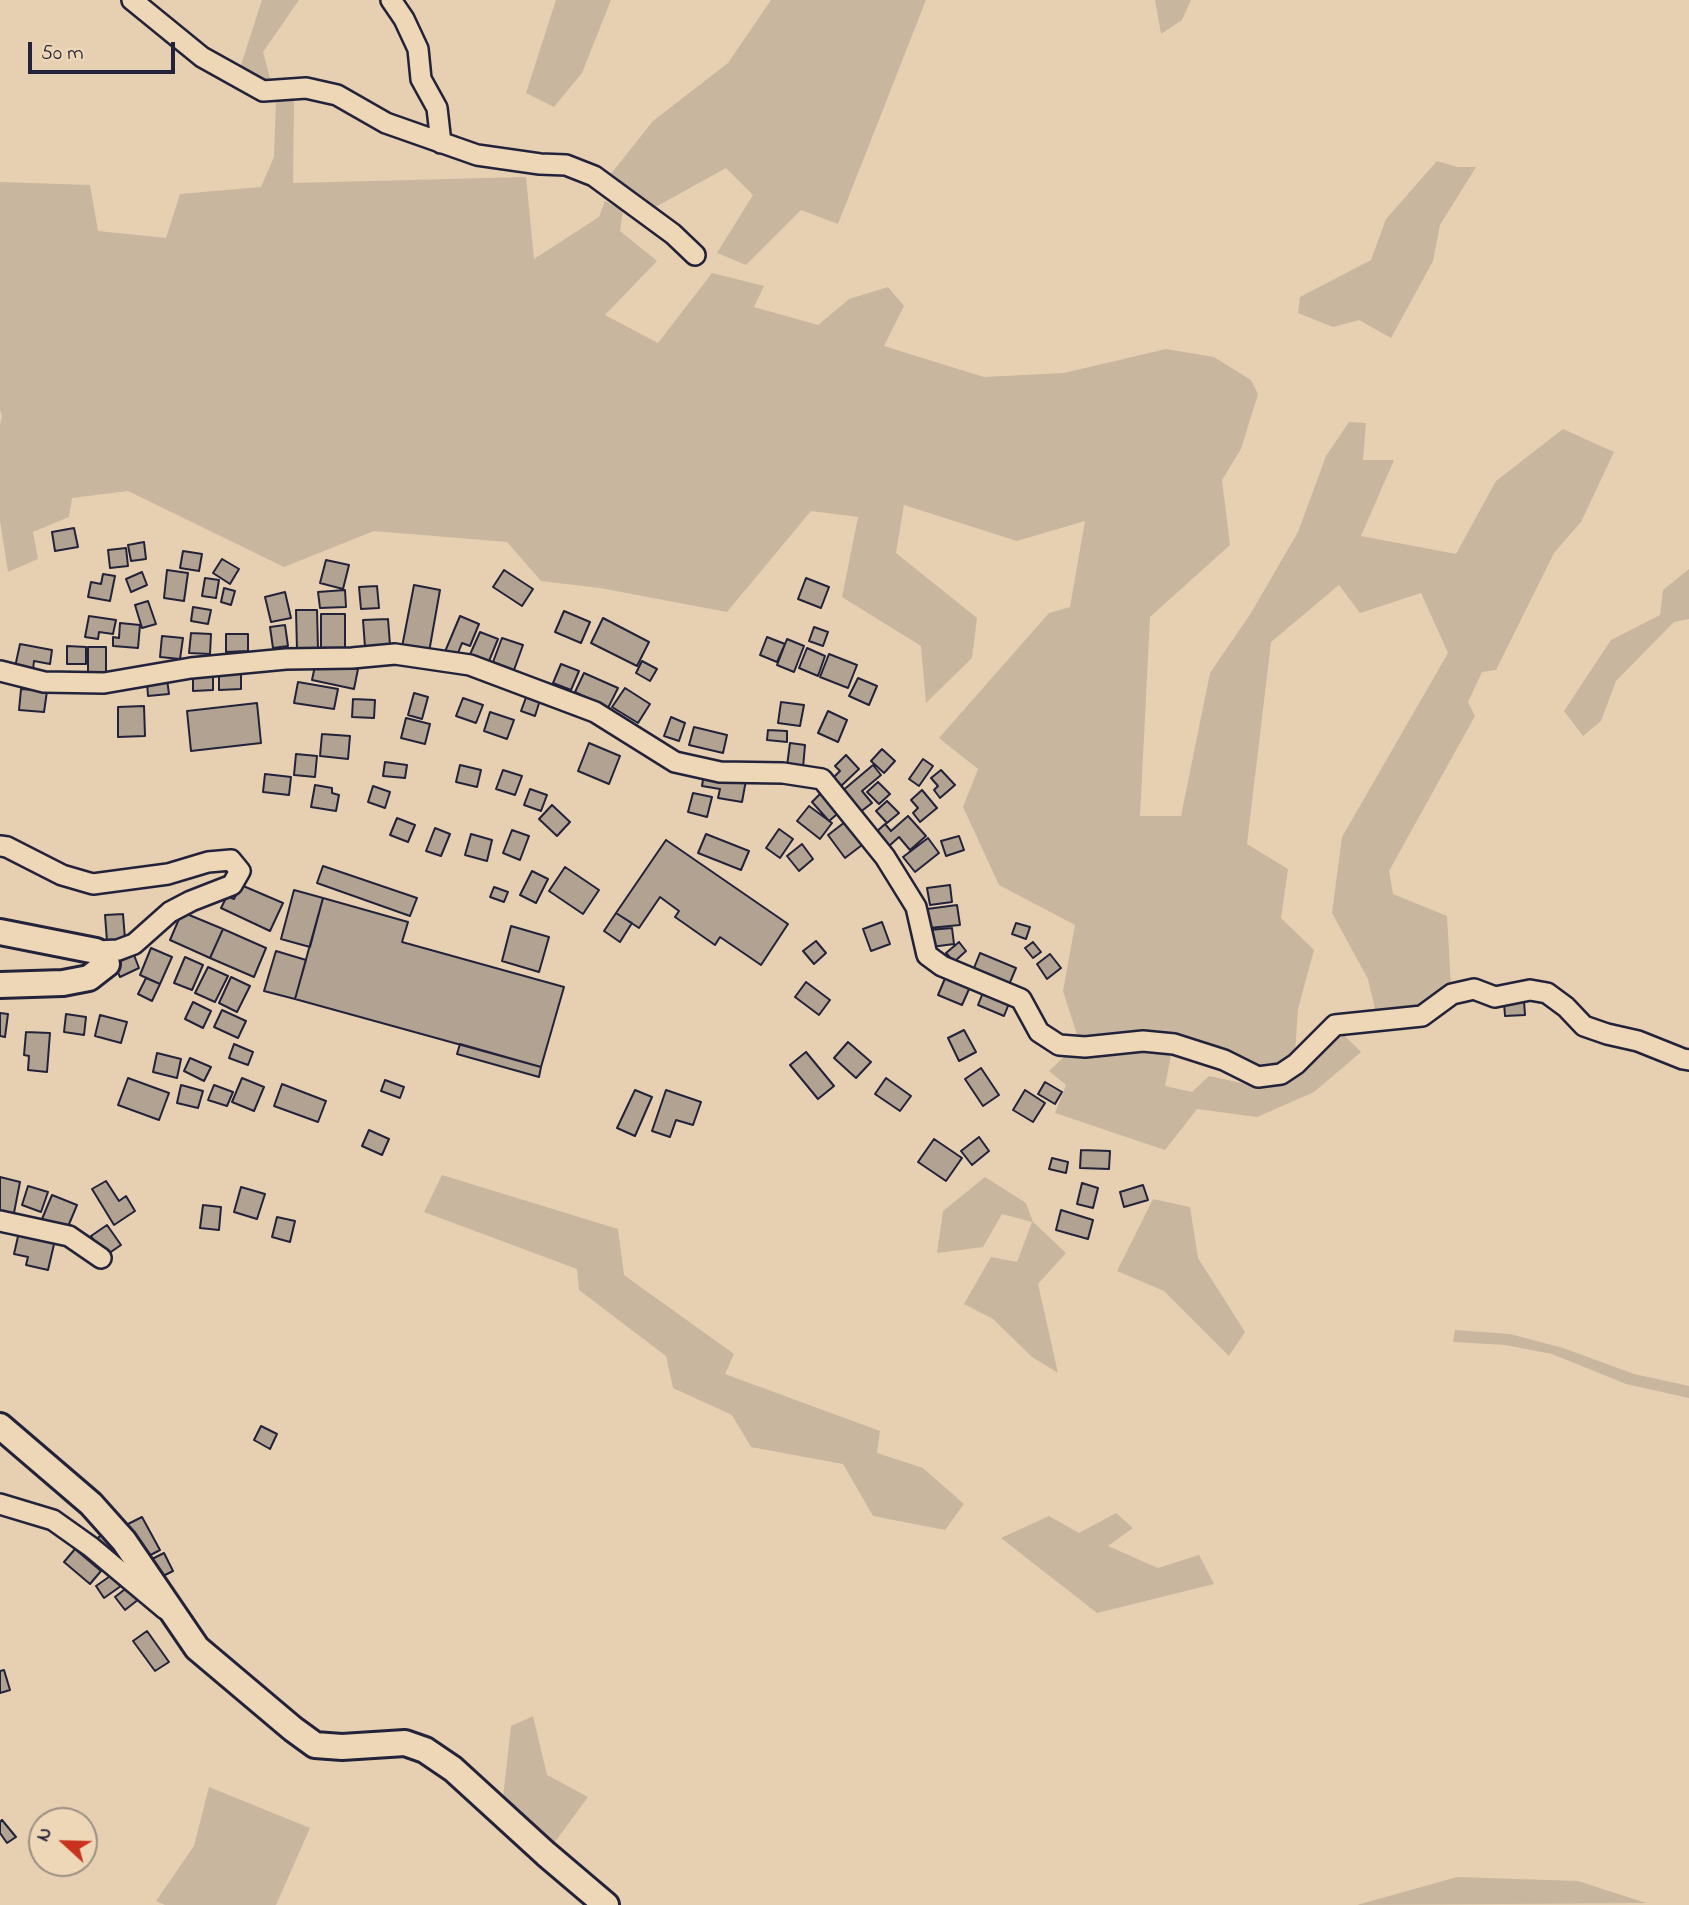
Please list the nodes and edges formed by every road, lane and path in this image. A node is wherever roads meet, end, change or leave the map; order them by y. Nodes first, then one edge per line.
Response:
1 (132, 0) edge
2 (391, 0) edge
3 (441, 143) junction
4 (695, 255) dead end
5 (0, 671) edge
6 (0, 846) edge
7 (0, 932) edge
8 (96, 951) junction
9 (0, 985) edge
10 (1689, 1060) edge
11 (0, 1221) edge
12 (101, 1258) dead end
13 (0, 1426) edge
14 (0, 1504) edge
15 (174, 1617) junction
16 (606, 1905) edge

1 - 3 street
2 - 3 street
3 - 4 street
5 - 10 street
6 - 8 street
7 - 8 main road
8 - 9 main road
11 - 12 street
13 - 15 main road
14 - 15 street
15 - 16 main road

